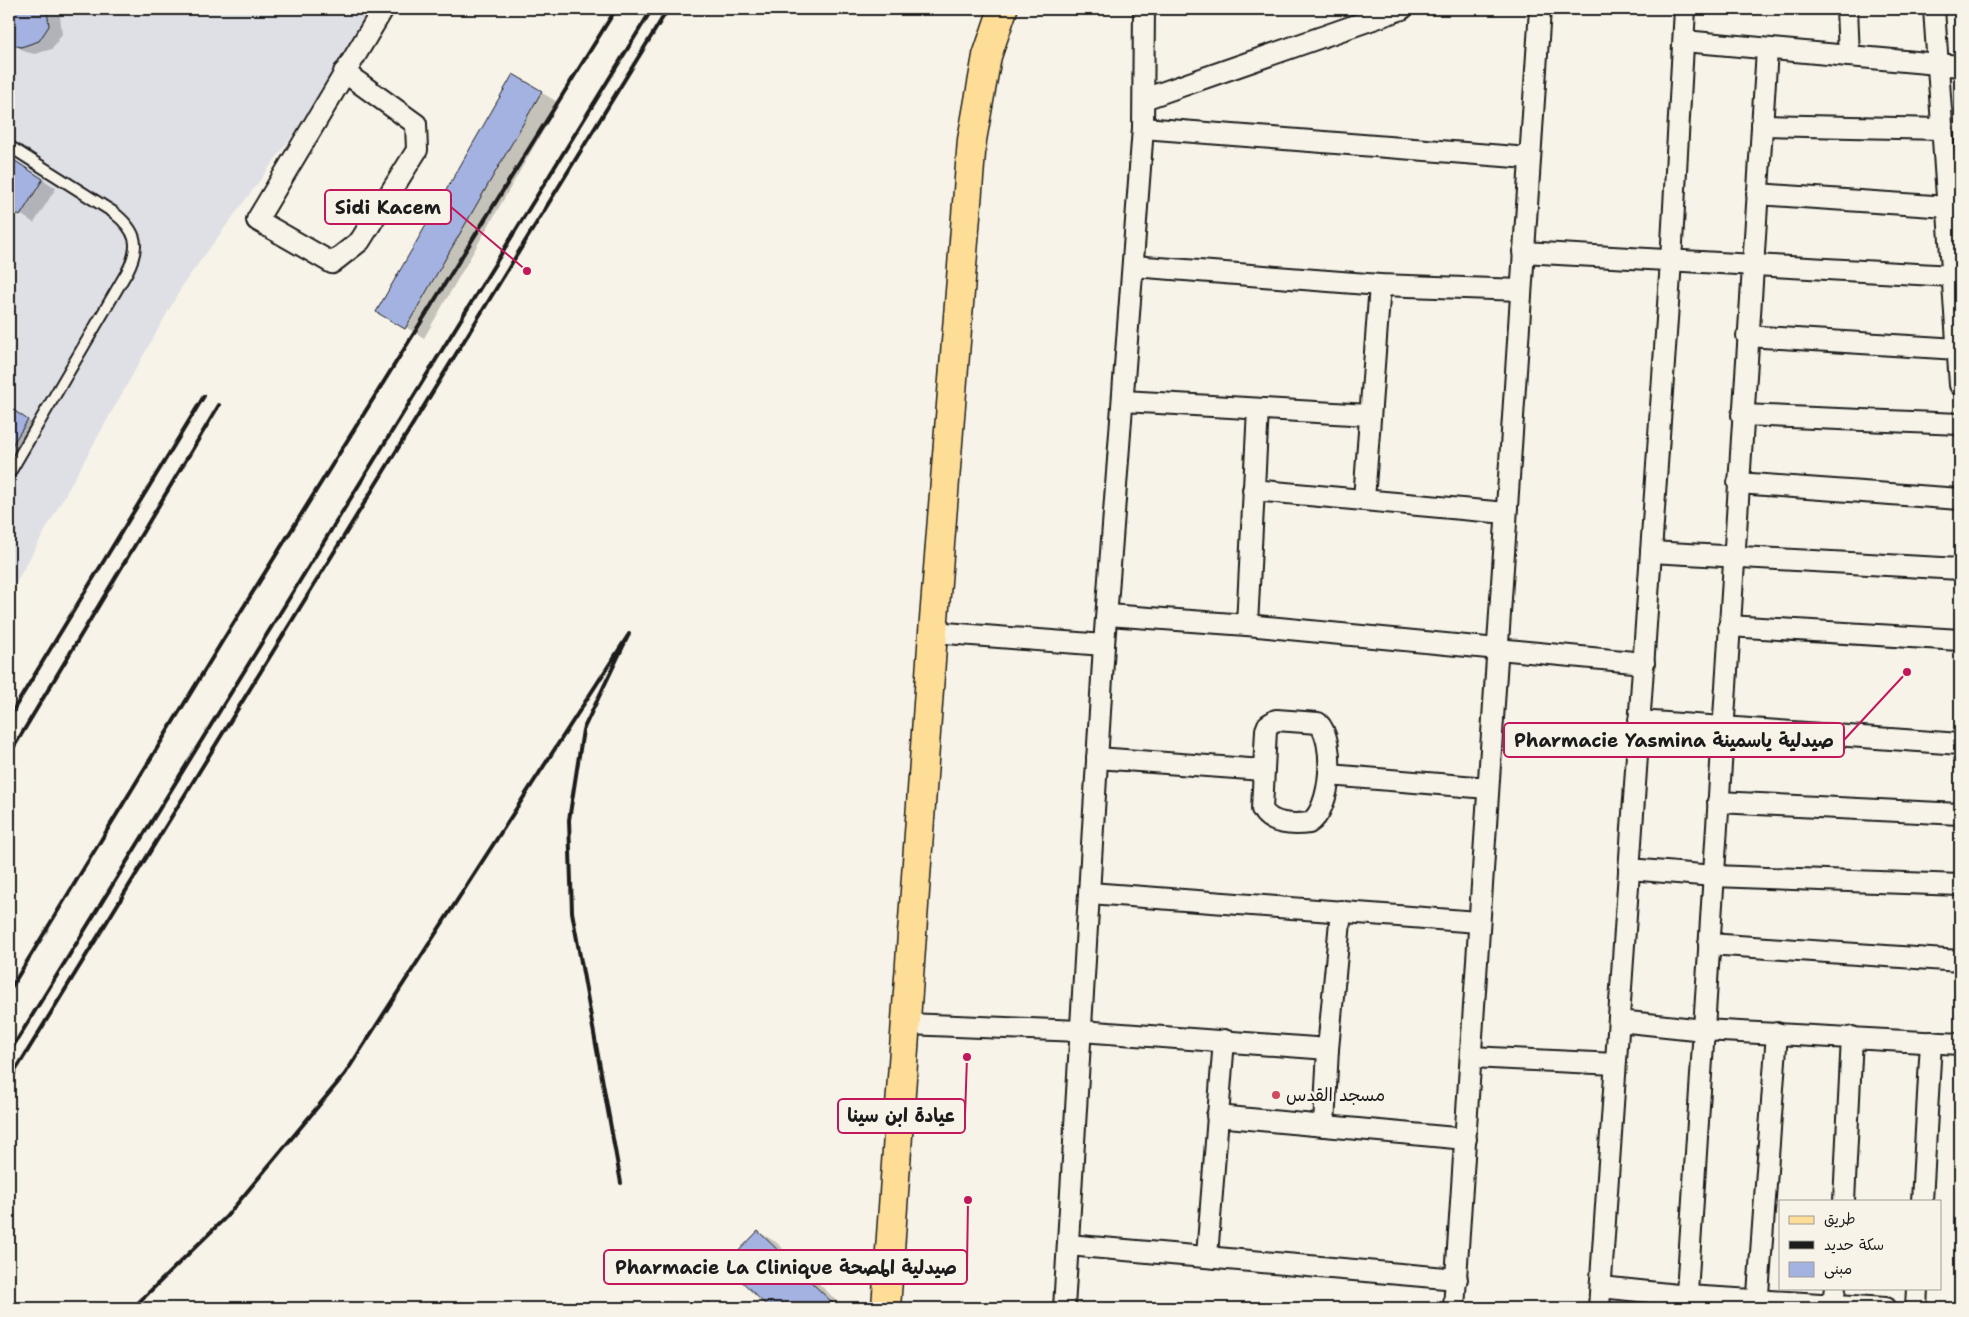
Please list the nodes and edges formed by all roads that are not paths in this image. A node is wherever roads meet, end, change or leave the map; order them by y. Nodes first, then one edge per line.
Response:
1 (383, 9) edge
2 (1003, 9) edge
3 (1144, 9) edge
4 (1402, 9) edge
5 (1540, 9) edge
6 (1685, 9) edge
7 (1847, 9) edge
8 (1934, 9) edge
9 (1684, 40) junction
10 (1767, 50) junction
11 (1849, 56) junction
12 (1938, 64) junction
13 (1960, 66) edge
14 (344, 72) junction
15 (1144, 99) junction
16 (1762, 125) junction
17 (1143, 128) junction
18 (1942, 128) junction
19 (9, 146) edge
20 (1529, 158) junction
21 (1757, 194) junction
22 (1948, 207) junction
23 (1523, 252) junction
24 (1672, 261) junction
25 (1752, 265) junction
26 (1133, 266) junction
27 (1952, 276) junction
28 (1380, 285) junction
29 (1521, 290) junction
30 (1747, 336) junction
31 (1958, 348) junction
32 (1960, 386) edge
33 (1123, 401) junction
34 (1258, 409) junction
35 (1369, 415) junction
36 (1742, 416) junction
37 (1960, 424) edge
38 (9, 474) edge
39 (1738, 483) junction
40 (1253, 490) junction
41 (1364, 499) junction
42 (1960, 499) edge
43 (1506, 513) junction
44 (1651, 552) junction
45 (1734, 556) junction
46 (1960, 569) edge
47 (1108, 615) junction
48 (1247, 625) junction
49 (1729, 626) junction
50 (933, 632) junction
51 (1960, 640) edge
52 (1104, 645) junction
53 (1497, 650) junction
54 (1644, 663) junction
55 (1639, 721) junction
56 (1723, 725) junction
57 (1960, 744) edge
58 (1097, 758) junction
59 (1264, 770) junction
60 (1329, 775) junction
61 (1488, 788) junction
62 (1718, 802) junction
63 (1960, 814) edge
64 (1629, 869) junction
65 (1714, 876) junction
66 (1960, 885) edge
67 (1090, 893) junction
68 (1341, 910) junction
69 (1478, 922) junction
70 (1710, 944) junction
71 (1960, 961) edge
72 (1619, 1021) junction
73 (907, 1024) junction
74 (1704, 1030) junction
75 (1081, 1031) junction
76 (1777, 1033) junction
77 (1852, 1037) junction
78 (1224, 1040) junction
79 (1931, 1042) junction
80 (1960, 1044) edge
81 (1328, 1049) junction
82 (1471, 1058) junction
83 (1616, 1064) junction
84 (1217, 1116) junction
85 (1324, 1126) junction
86 (1466, 1139) junction
87 (1844, 1200) edge
88 (1922, 1200) edge
89 (1068, 1245) junction
90 (1208, 1256) junction
91 (1456, 1279) junction
92 (1601, 1287) junction
93 (1917, 1290) edge
94 (1833, 1300) edge
95 (1687, 1302) edge
96 (1757, 1304) edge
97 (886, 1308) edge
98 (1064, 1308) edge
99 (1454, 1308) edge
100 (1599, 1308) edge
101 (1878, 1308) edge
102 (1916, 1308) edge

1 - 14 street
2 - 50 main road
3 - 15 street
4 - 15 street
5 - 20 street
6 - 9 street
7 - 11 street
8 - 12 street
9 - 10 street
9 - 24 street
10 - 11 street
10 - 16 street
11 - 12 street
12 - 13 street
12 - 18 street
14 - 14 street
15 - 17 street
16 - 18 street
16 - 21 street
17 - 20 street
17 - 26 street
18 - 22 street
19 - 38 lane
20 - 23 street
21 - 22 street
21 - 25 street
22 - 27 street
23 - 24 street
23 - 29 street
24 - 25 street
24 - 44 street
25 - 27 street
25 - 30 street
26 - 28 street
26 - 33 street
27 - 31 street
28 - 29 street
28 - 35 street
29 - 43 street
30 - 31 street
30 - 36 street
31 - 32 street
33 - 34 street
33 - 47 street
34 - 35 street
34 - 40 street
35 - 41 street
36 - 37 street
36 - 39 street
39 - 42 street
39 - 45 street
40 - 41 street
40 - 48 street
41 - 43 street
43 - 53 street
44 - 45 street
44 - 54 street
45 - 46 street
45 - 49 street
47 - 48 street
47 - 52 street
48 - 53 street
49 - 51 street
49 - 56 street
50 - 52 street
50 - 73 main road
52 - 58 street
53 - 54 street
53 - 61 street
54 - 55 street
55 - 56 street
55 - 64 street
56 - 57 street
56 - 62 street
58 - 59 street
58 - 67 street
59 - 60 street
59 - 60 street
60 - 61 street
61 - 69 street
62 - 63 street
62 - 65 street
64 - 65 street
64 - 72 street
65 - 66 street
65 - 70 street
67 - 68 street
67 - 75 street
68 - 69 street
68 - 81 street
69 - 82 street
70 - 71 street
70 - 74 street
72 - 74 street
72 - 83 street
73 - 75 street
73 - 97 main road
74 - 76 street
74 - 95 street
75 - 78 street
75 - 89 street
76 - 77 street
76 - 96 street
77 - 79 street
77 - 87 street
78 - 81 street
78 - 84 street
79 - 80 street
79 - 88 street
81 - 85 street
82 - 83 street
82 - 86 street
83 - 92 street
84 - 85 street
84 - 90 street
85 - 86 street
86 - 91 street
89 - 90 street
89 - 98 street
90 - 91 street
91 - 99 street
92 - 95 street
92 - 100 street
93 - 102 street
94 - 96 street
94 - 101 street
95 - 96 street

